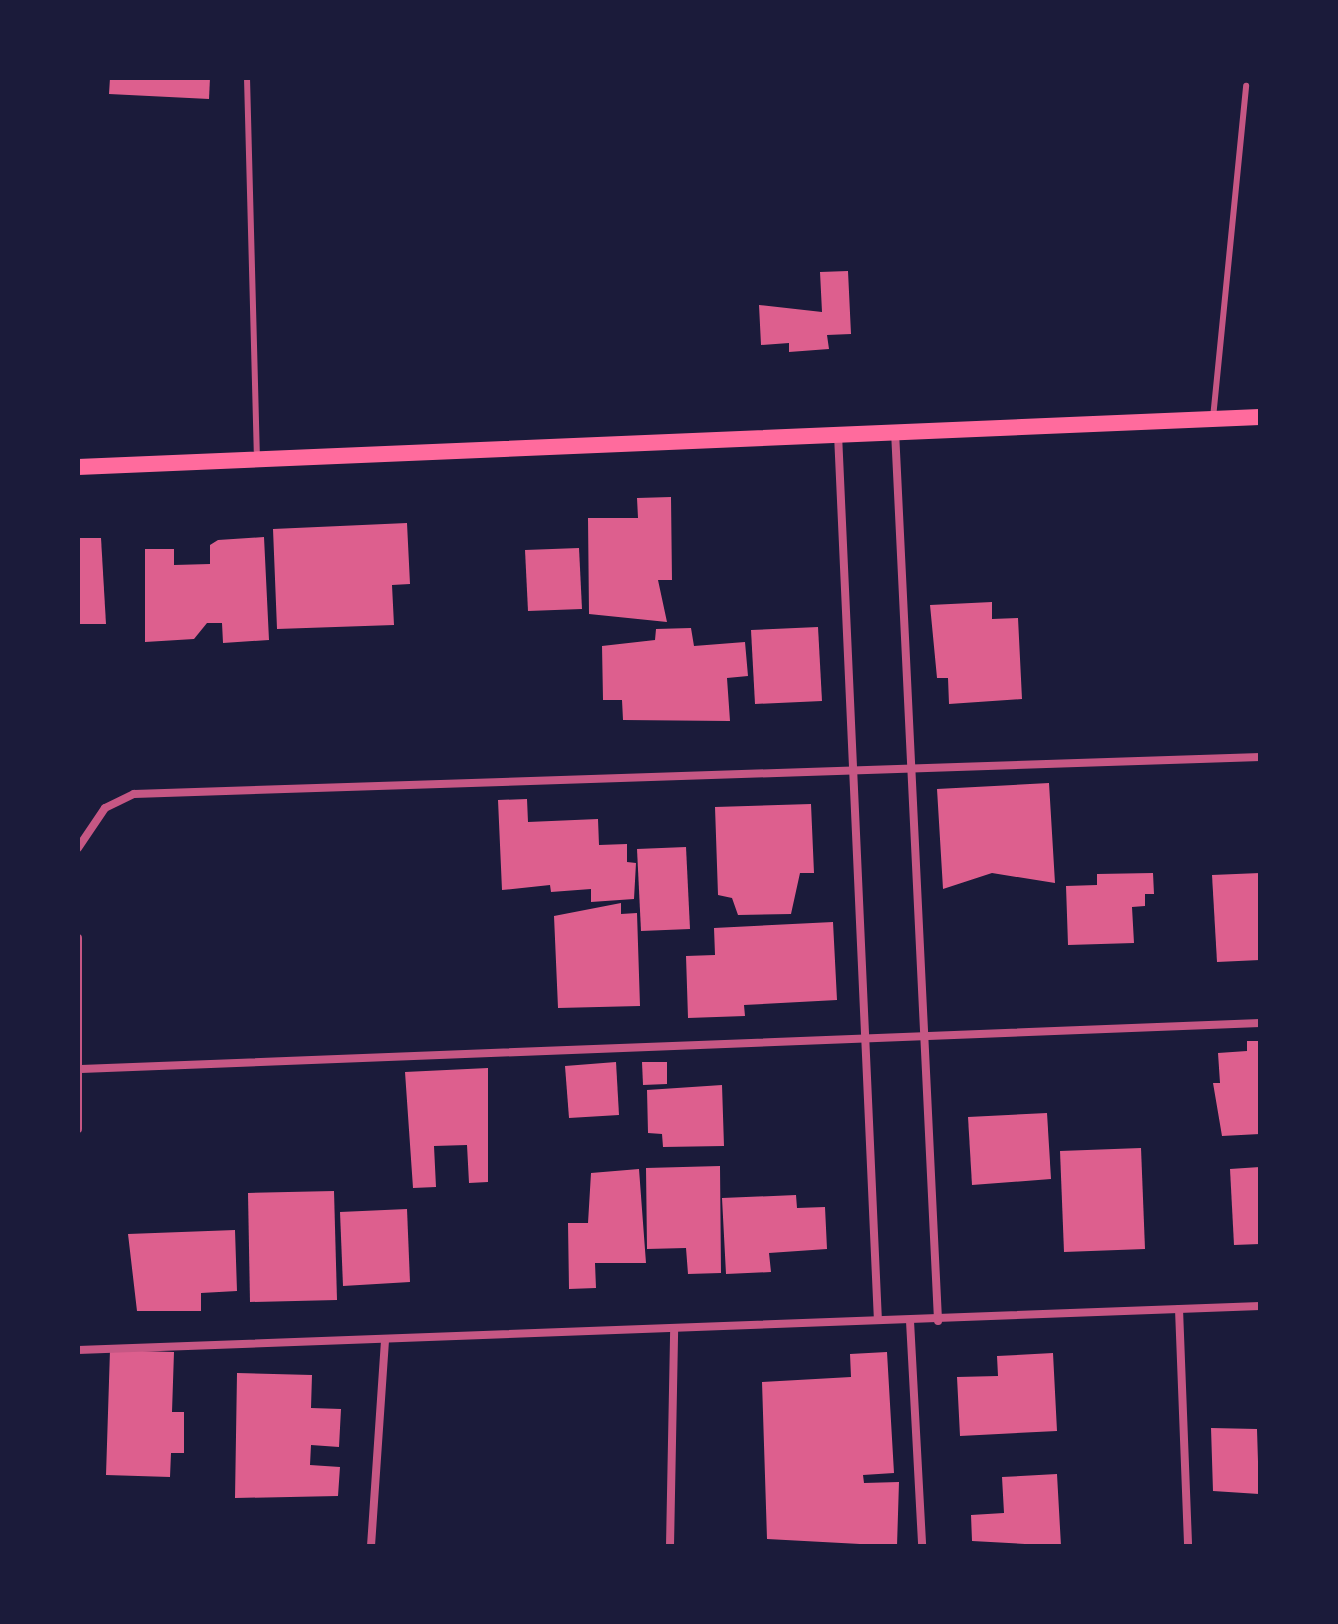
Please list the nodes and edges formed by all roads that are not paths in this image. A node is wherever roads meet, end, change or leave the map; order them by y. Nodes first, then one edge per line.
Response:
1 (247, 78) edge
2 (1246, 86) dead end
3 (1260, 417) edge
4 (1213, 418) junction
5 (895, 430) junction
6 (838, 433) junction
7 (257, 461) junction
8 (78, 467) edge
9 (1260, 757) edge
10 (912, 771) junction
11 (853, 772) junction
12 (78, 848) edge
13 (78, 938) edge
14 (1260, 1023) edge
15 (924, 1037) junction
16 (865, 1040) junction
17 (81, 1069) junction
18 (78, 1129) edge
19 (1260, 1306) edge
20 (1179, 1309) junction
21 (878, 1320) junction
22 (910, 1321) junction
23 (938, 1321) junction
24 (674, 1328) junction
25 (385, 1339) junction
26 (78, 1350) edge
27 (371, 1546) edge
28 (670, 1546) edge
29 (922, 1546) edge
30 (1188, 1546) edge

1 - 7 lane
2 - 4 lane
3 - 4 main road
4 - 5 main road
5 - 6 main road
5 - 10 street
6 - 7 main road
6 - 11 street
7 - 8 main road
9 - 10 street
10 - 11 street
10 - 15 street
11 - 12 street
11 - 16 street
13 - 17 street
14 - 15 street
15 - 16 street
15 - 23 street
16 - 17 street
16 - 21 street
17 - 18 street
19 - 20 street
20 - 23 street
20 - 30 street
21 - 22 street
21 - 24 street
22 - 23 street
22 - 29 street
24 - 25 street
24 - 28 street
25 - 26 street
25 - 27 street

